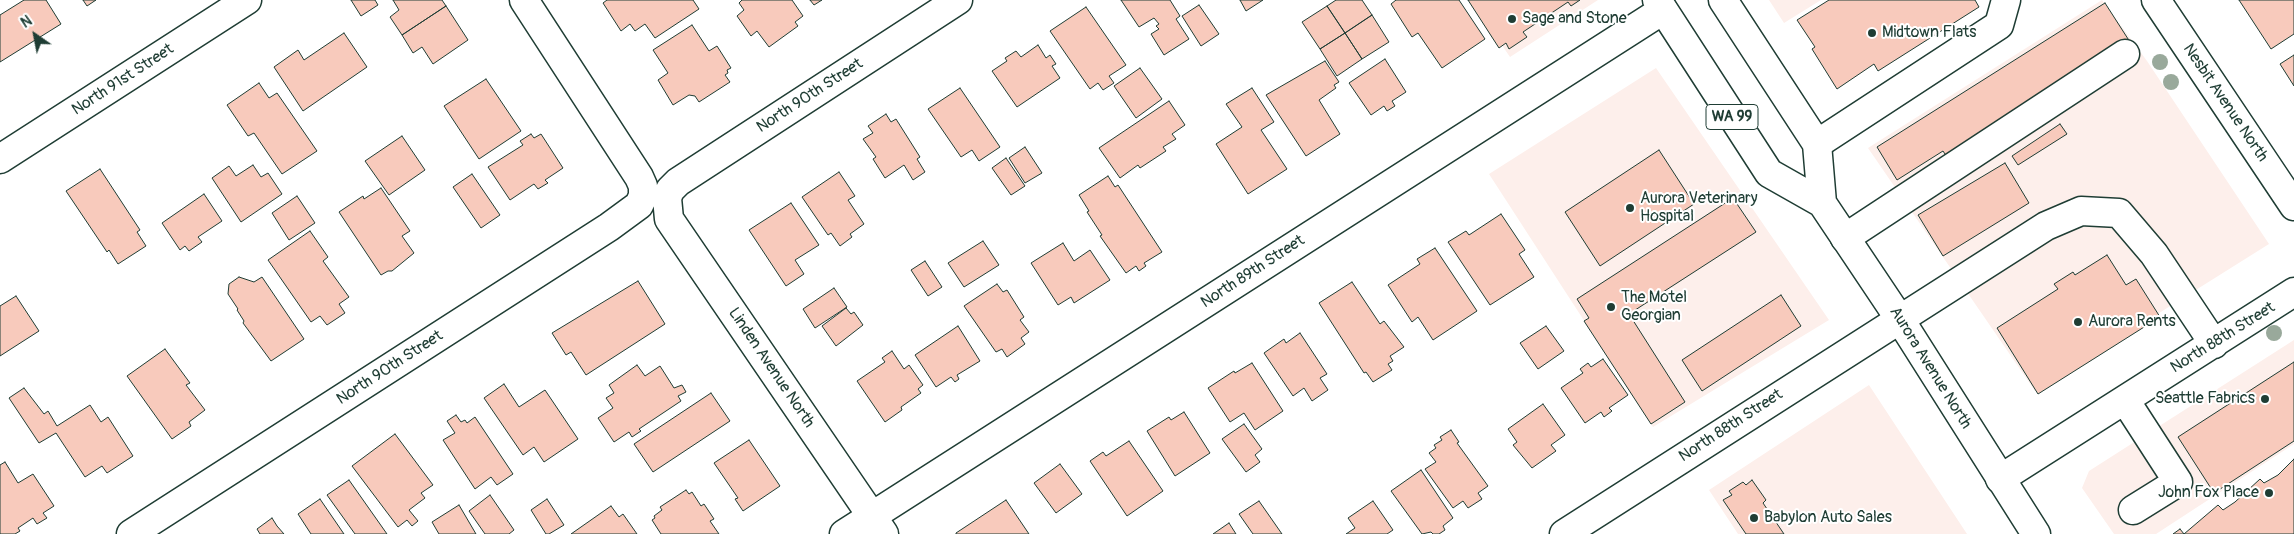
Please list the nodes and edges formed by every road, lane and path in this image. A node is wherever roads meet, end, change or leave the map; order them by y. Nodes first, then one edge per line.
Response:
1 (247, 0) edge
2 (524, 0) edge
3 (958, 0) edge
4 (1723, 0) edge
5 (2006, 0) edge
6 (2156, 0) edge
7 (1660, 5) edge
8 (2125, 54) dead end
9 (1817, 144) junction
10 (0, 159) edge
11 (655, 197) junction
12 (1822, 203) junction
13 (2294, 206) edge
14 (1845, 238) junction
15 (2294, 292) edge
16 (1899, 318) junction
17 (2214, 344) junction
18 (2125, 400) junction
19 (2000, 479) junction
20 (2133, 510) dead end
21 (878, 525) edge
22 (131, 534) edge
23 (844, 534) edge
24 (1564, 534) edge
25 (2036, 534) edge

1 - 10 main road, North 91st Street
2 - 11 main road, Linden Avenue North
3 - 11 main road, North 90th Street
4 - 9 main road, Aurora Avenue North / WA 99
5 - 9 main road
6 - 13 main road, Nesbit Avenue North
7 - 12 main road, Aurora Avenue North / WA 99
7 - 21 main road, North 89th Street
8 - 14 main road
9 - 12 main road, Aurora Avenue North / WA 99
11 - 21 main road, Linden Avenue North
11 - 22 main road, North 90th Street
12 - 14 main road, Aurora Avenue North / WA 99
14 - 16 main road, Aurora Avenue North / WA 99
15 - 17 main road, North 88th Street
16 - 17 main road, North 88th Street
16 - 19 main road, Aurora Avenue North / WA 99
16 - 24 main road, North 88th Street
17 - 18 main road, North 88th Street
18 - 19 main road, North 88th Street
18 - 20 main road
19 - 25 main road, Aurora Avenue North / WA 99
21 - 23 main road, North 89th Street

